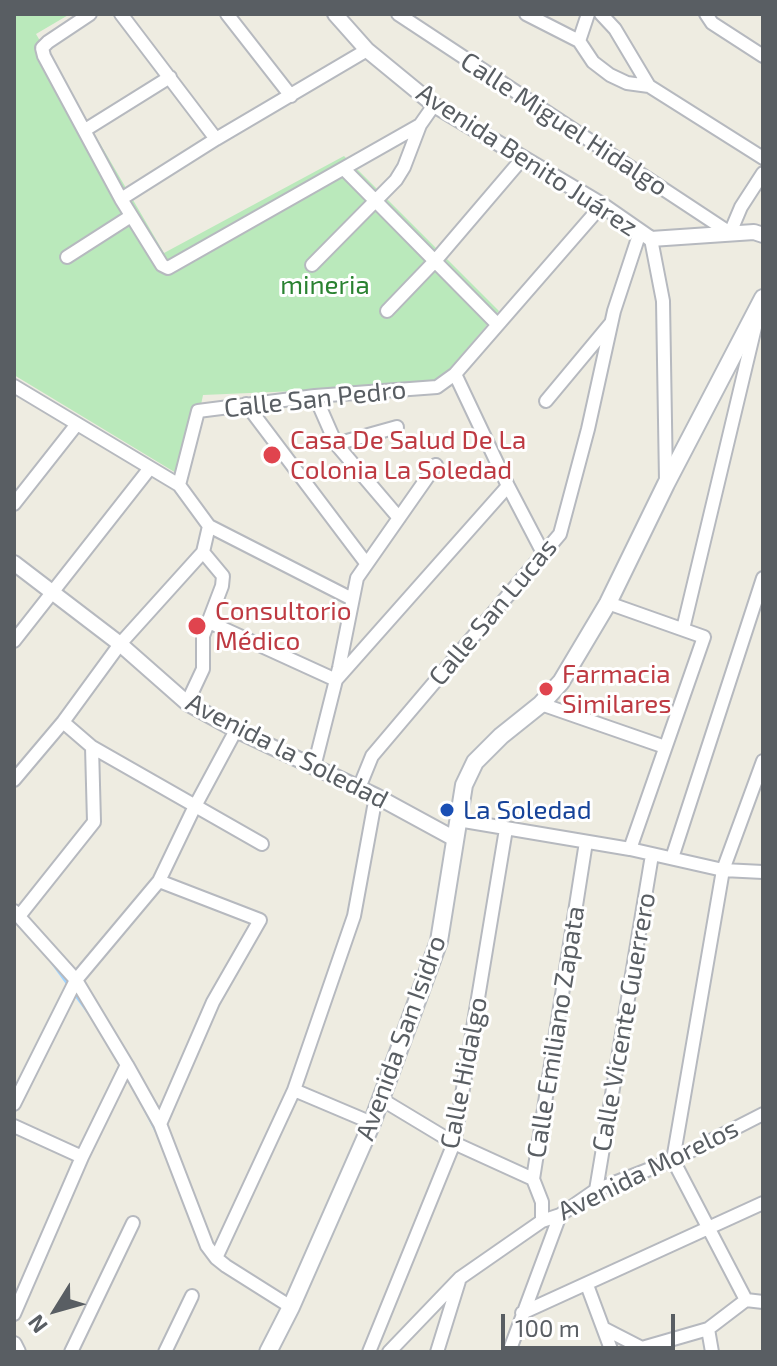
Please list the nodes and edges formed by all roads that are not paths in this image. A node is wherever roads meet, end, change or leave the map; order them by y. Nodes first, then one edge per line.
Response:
1 (90, 14) edge
2 (121, 14) edge
3 (227, 14) edge
4 (398, 14) edge
5 (526, 14) edge
6 (588, 14) edge
7 (601, 14) edge
8 (706, 14) edge
9 (337, 15) edge
10 (579, 41) junction
11 (367, 50) junction
12 (763, 56) edge
13 (170, 77) junction
14 (649, 86) junction
15 (291, 96) junction
16 (434, 105) junction
17 (420, 125) junction
18 (85, 130) junction
19 (216, 139) junction
20 (763, 158) edge
21 (522, 159) junction
22 (344, 169) junction
23 (763, 173) edge
24 (121, 199) junction
25 (376, 202) junction
26 (602, 205) junction
27 (131, 216) junction
28 (730, 233) junction
29 (763, 235) edge
30 (645, 236) junction
31 (67, 257) dead end
32 (435, 261) junction
33 (312, 265) dead end
34 (762, 299) edge
35 (387, 311) dead end
36 (612, 323) junction
37 (497, 324) junction
38 (455, 374) junction
39 (14, 386) edge
40 (315, 396) junction
41 (546, 401) dead end
42 (246, 404) junction
43 (77, 424) junction
44 (397, 427) dead end
45 (336, 444) junction
46 (436, 465) dead end
47 (150, 468) junction
48 (666, 484) junction
49 (179, 485) junction
50 (508, 486) junction
51 (14, 504) edge
52 (399, 518) junction
53 (209, 526) junction
54 (203, 552) junction
55 (543, 553) junction
56 (14, 563) edge
57 (366, 563) junction
58 (763, 578) edge
59 (52, 593) junction
60 (352, 599) junction
61 (608, 603) junction
62 (209, 622) junction
63 (683, 629) junction
64 (14, 641) edge
65 (120, 644) junction
66 (336, 680) junction
67 (187, 703) junction
68 (541, 704) junction
69 (63, 722) junction
70 (236, 730) junction
71 (92, 747) junction
72 (665, 747) junction
73 (763, 761) edge
74 (314, 767) junction
75 (14, 780) edge
76 (359, 788) junction
77 (376, 796) junction
78 (194, 808) junction
79 (458, 820) junction
80 (506, 829) junction
81 (455, 839) junction
82 (586, 842) junction
83 (262, 844) dead end
84 (630, 849) junction
85 (652, 855) junction
86 (672, 858) junction
87 (723, 870) junction
88 (763, 872) edge
89 (159, 881) junction
90 (17, 913) edge
91 (76, 980) junction
92 (127, 1065) junction
93 (294, 1090) junction
94 (381, 1099) junction
95 (14, 1104) edge
96 (763, 1114) edge
97 (372, 1123) junction
98 (160, 1124) junction
99 (14, 1126) edge
100 (454, 1143) junction
101 (82, 1157) junction
102 (673, 1160) junction
103 (533, 1179) junction
104 (596, 1190) junction
105 (763, 1203) edge
106 (560, 1215) junction
107 (542, 1221) junction
108 (133, 1223) dead end
109 (707, 1230) junction
110 (216, 1258) junction
111 (460, 1278) junction
112 (587, 1285) junction
113 (192, 1296) dead end
114 (746, 1300) junction
115 (763, 1302) edge
116 (291, 1307) junction
117 (522, 1313) junction
118 (14, 1314) edge
119 (605, 1329) junction
120 (708, 1329) junction
121 (14, 1344) edge
122 (18, 1352) edge
123 (71, 1352) edge
124 (165, 1352) edge
125 (268, 1352) edge
126 (369, 1352) edge
127 (389, 1352) edge
128 (437, 1352) edge
129 (509, 1352) edge
130 (612, 1352) edge
131 (712, 1352) edge

1 - 18 street
2 - 13 street
3 - 15 street
4 - 28 street, Calle Miguel Hidalgo
5 - 10 street
6 - 10 street
7 - 14 street
8 - 12 street
9 - 11 street, Avenida Benito Juárez
10 - 14 street
11 - 15 street
11 - 16 street, Avenida Benito Juárez
13 - 18 street
13 - 19 street
14 - 20 street
15 - 19 street
16 - 17 street
16 - 21 street, Avenida Benito Juárez
17 - 22 street
17 - 25 street
18 - 24 street
19 - 24 street
21 - 26 street, Avenida Benito Juárez
21 - 32 street
22 - 25 street
22 - 27 street
23 - 28 street
24 - 27 street
25 - 32 street
25 - 33 street
26 - 30 street, Avenida Benito Juárez
26 - 37 street
27 - 31 street
28 - 29 street, Avenida Benito Juárez
28 - 30 street, Avenida Benito Juárez
30 - 36 street, Calle San Lucas
30 - 48 street, Avenida Benito Juárez
32 - 35 street
32 - 37 street
34 - 48 main road, Avenida San Isidro
34 - 63 street
36 - 41 street
36 - 55 street, Calle San Lucas
37 - 38 street
38 - 40 street, Calle San Pedro
38 - 50 street
39 - 43 street
40 - 42 street, Calle San Pedro
40 - 45 street
42 - 49 street, Calle San Pedro
42 - 57 street
43 - 47 street
43 - 51 street
44 - 45 street
45 - 52 street
46 - 52 street
47 - 49 street
47 - 59 street
48 - 61 main road, Avenida San Isidro
49 - 53 street
50 - 55 street
50 - 66 street
52 - 57 street
53 - 54 street
53 - 60 street
54 - 62 street
54 - 65 street
55 - 76 street, Calle San Lucas
56 - 59 street, Avenida la Soledad
57 - 60 street
58 - 86 street
59 - 64 street
59 - 65 street, Avenida la Soledad
60 - 66 street
61 - 63 street
61 - 68 main road, Avenida San Isidro
62 - 66 street
62 - 67 street
63 - 72 street
65 - 67 street, Avenida la Soledad
65 - 69 street
66 - 74 street
67 - 70 street, Avenida la Soledad
68 - 72 street
68 - 79 main road, Avenida San Isidro
69 - 71 street
69 - 75 street
70 - 74 street, Avenida la Soledad
70 - 78 street
71 - 78 street
71 - 90 street
72 - 84 street
73 - 87 street
74 - 76 street, Avenida la Soledad
76 - 77 street, Avenida la Soledad
77 - 81 street, Avenida la Soledad
77 - 93 street
78 - 83 street
78 - 89 street
79 - 80 street
79 - 81 main road, Avenida San Isidro
80 - 82 street
80 - 100 street, Calle Hidalgo
81 - 94 main road, Avenida San Isidro
82 - 84 street
82 - 103 street, Calle Emiliano Zapata
84 - 85 street
85 - 86 street
85 - 104 street, Calle Vicente Guerrero
86 - 87 street
87 - 88 street
87 - 102 street
89 - 91 street
89 - 98 street
90 - 91 street
91 - 92 street
91 - 95 street
92 - 98 street
92 - 101 street
93 - 97 street
93 - 110 street
94 - 97 main road, Avenida San Isidro
94 - 100 street
96 - 102 street, Avenida Morelos
97 - 116 main road, Avenida San Isidro
98 - 110 street
99 - 101 street
100 - 103 street
100 - 126 street, Calle Hidalgo
101 - 118 street
102 - 104 street, Avenida Morelos
102 - 109 street
103 - 107 street, Calle Emiliano Zapata
104 - 106 street, Avenida Morelos
105 - 109 street
106 - 107 street, Avenida Morelos
106 - 117 street
107 - 111 street, Avenida Morelos
108 - 123 street
109 - 112 street
109 - 114 street
110 - 116 street
111 - 127 street, Avenida Morelos
111 - 128 street
112 - 117 street
112 - 119 street
113 - 124 street
114 - 115 street
114 - 120 street
116 - 125 main road, Avenida San Isidro
117 - 129 street
119 - 120 street
119 - 130 street
120 - 131 street
121 - 122 street

